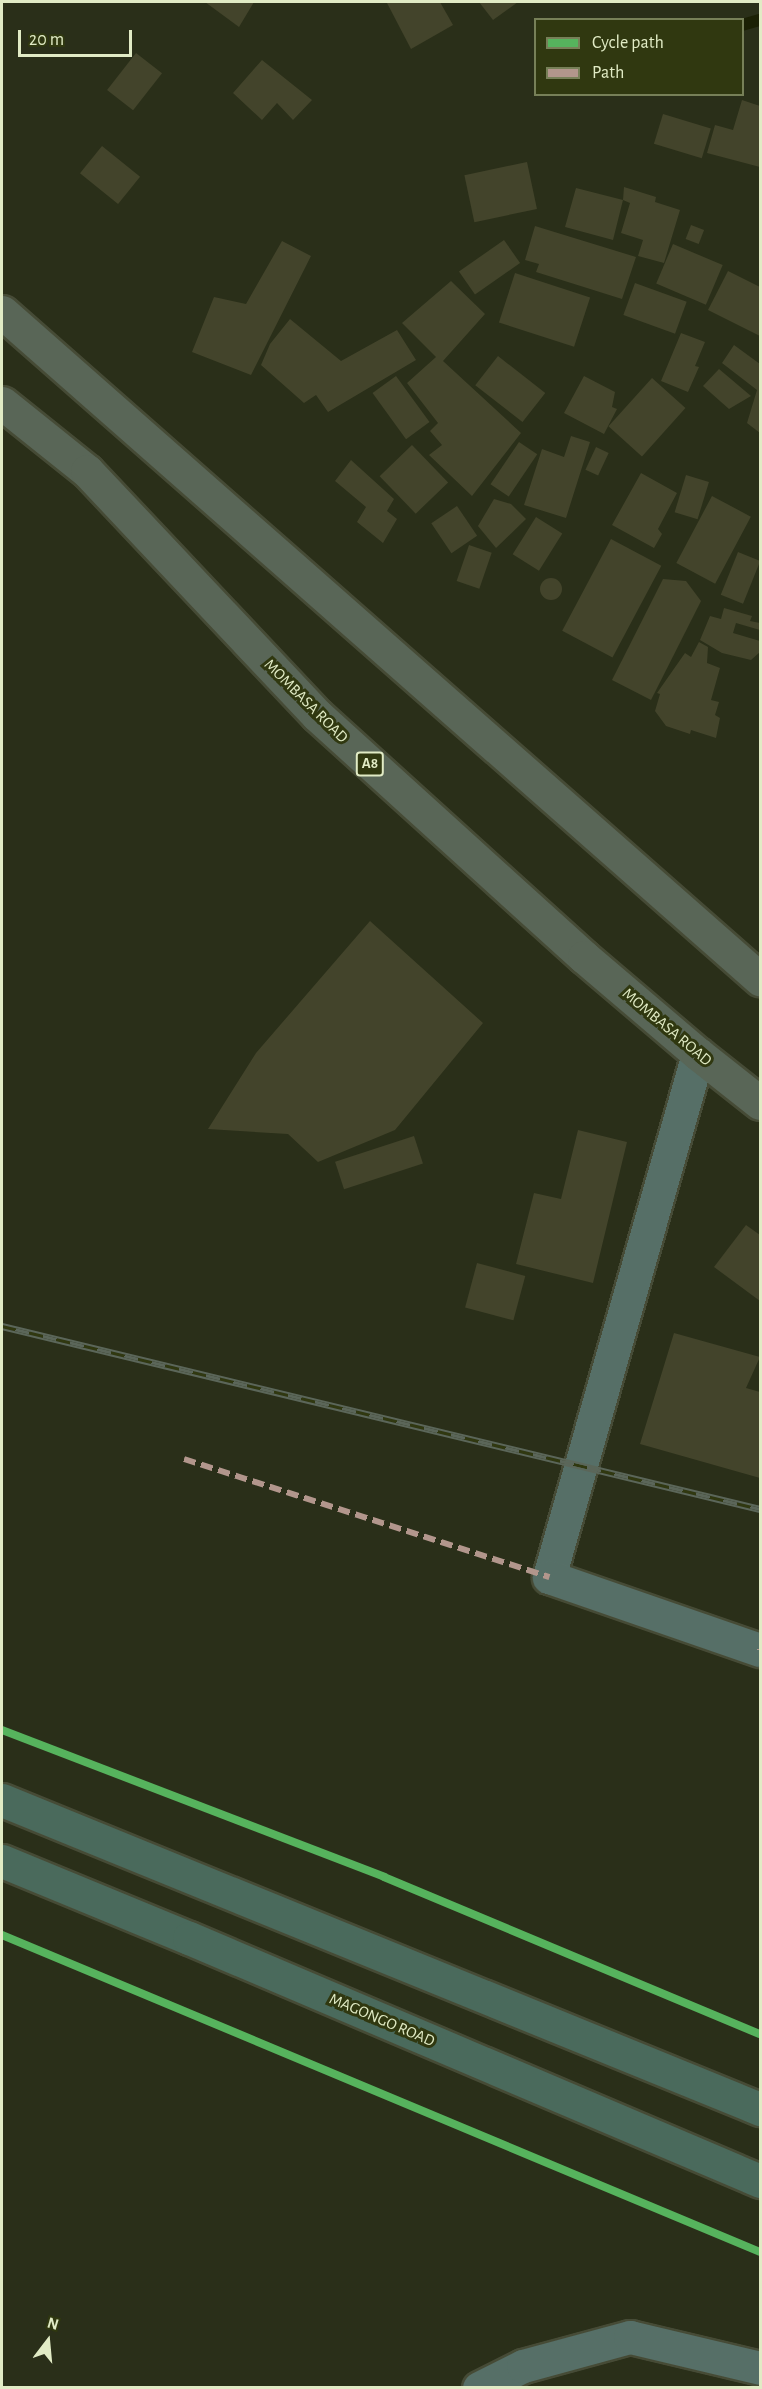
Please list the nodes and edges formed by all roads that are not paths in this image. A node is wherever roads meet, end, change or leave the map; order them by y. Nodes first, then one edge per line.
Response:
1 (2, 312) edge
2 (2, 403) edge
3 (760, 979) edge
4 (698, 1054) junction
5 (760, 1103) edge
6 (760, 1650) edge
7 (2, 1800) edge
8 (2, 1861) edge
9 (760, 2109) edge
10 (760, 2181) edge
11 (760, 2368) edge
12 (479, 2388) edge

1 - 3 highway
2 - 4 highway, MOMBASA ROAD / A8
4 - 5 highway, MOMBASA ROAD / A8
4 - 6 lane
7 - 9 main road
8 - 10 main road, MAGONGO ROAD
11 - 12 lane

